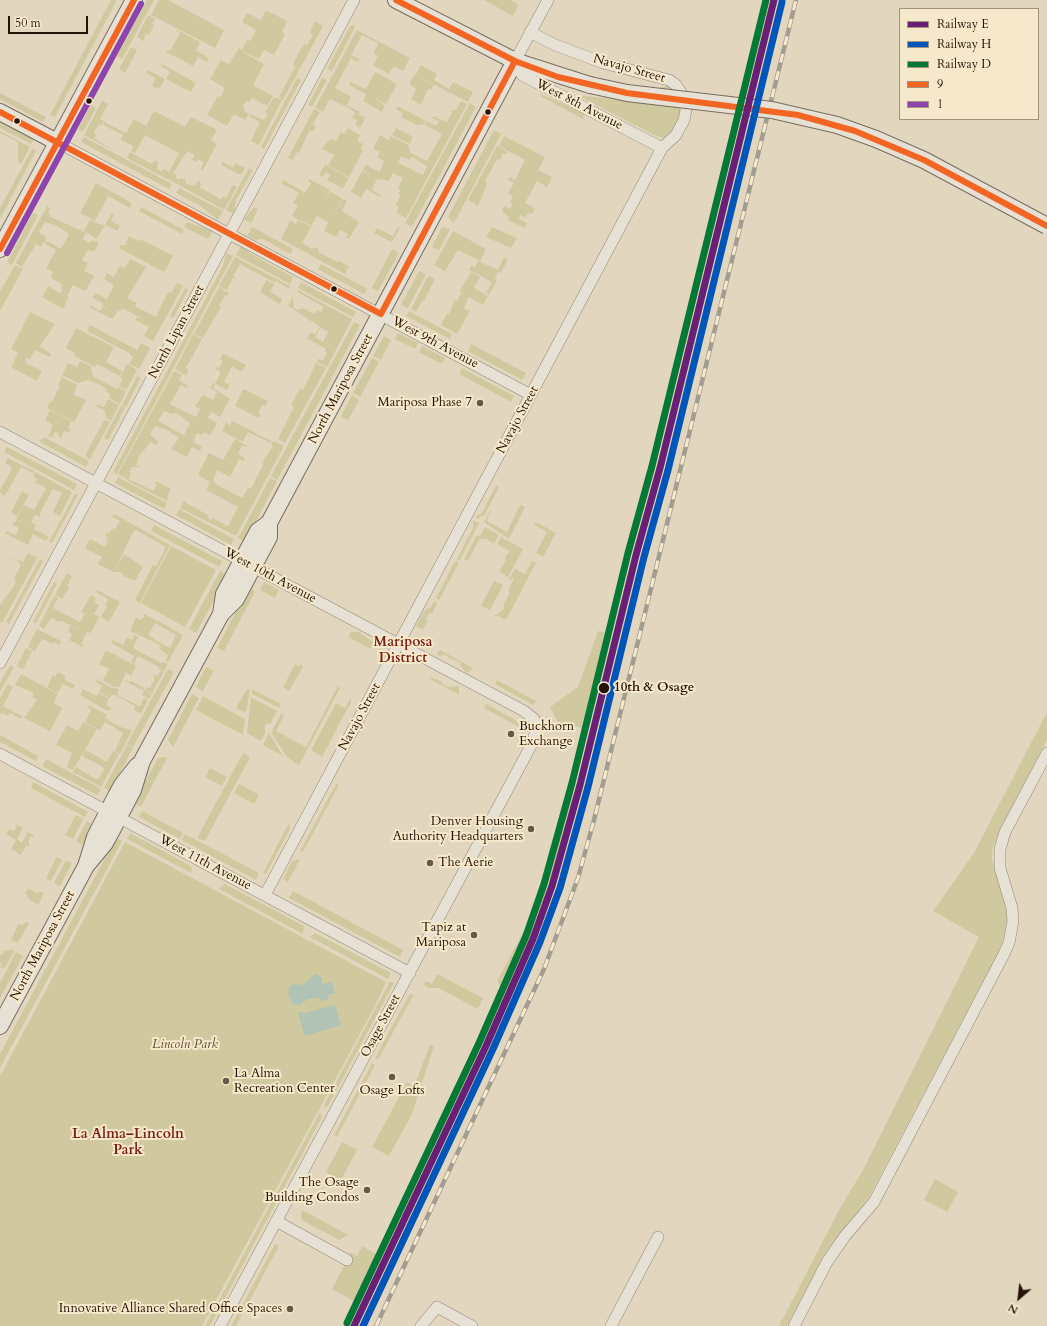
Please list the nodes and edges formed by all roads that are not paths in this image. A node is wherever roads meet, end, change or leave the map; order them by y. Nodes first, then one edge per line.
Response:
1 (134, 0) edge
2 (354, 0) edge
3 (396, 0) edge
4 (548, 0) edge
5 (530, 32) junction
6 (514, 61) junction
7 (0, 112) edge
8 (57, 142) junction
9 (662, 148) junction
10 (1047, 226) edge
11 (229, 234) junction
12 (0, 249) edge
13 (381, 314) junction
14 (531, 395) junction
15 (0, 432) edge
16 (96, 483) junction
17 (248, 564) junction
18 (399, 644) junction
19 (0, 663) edge
20 (536, 725) joint
21 (1047, 753) edge
22 (0, 754) edge
23 (113, 814) junction
24 (265, 895) junction
25 (410, 973) junction
26 (0, 1026) edge
27 (276, 1221) junction
28 (658, 1237) dead end
29 (347, 1260) dead end
30 (220, 1326) edge
31 (422, 1326) edge
32 (472, 1326) edge
33 (611, 1326) edge
34 (794, 1326) edge

1 - 8 street
2 - 11 street, North Lipan Street
3 - 6 street, West 8th Avenue
4 - 5 street, North Mariposa Street
5 - 6 street, North Mariposa Street
5 - 9 street, Navajo Street
6 - 9 street, West 8th Avenue
6 - 10 street, bridge
6 - 13 street, North Mariposa Street
7 - 8 street, West 9th Avenue
8 - 11 street, West 9th Avenue
8 - 12 street
9 - 14 street, Navajo Street
11 - 13 street, West 9th Avenue
11 - 16 street, North Lipan Street
13 - 14 street, West 9th Avenue
13 - 17 street, North Mariposa Street
14 - 18 street, Navajo Street
15 - 16 street, West 10th Avenue
16 - 17 street, West 10th Avenue
16 - 19 street, North Lipan Street
17 - 18 street, West 10th Avenue
17 - 23 street, North Mariposa Street
18 - 20 street, West 10th Avenue
18 - 24 street, Navajo Street
20 - 25 street, Osage Street
21 - 34 street
22 - 23 street, West 11th Avenue
23 - 24 street, West 11th Avenue
23 - 26 street, North Mariposa Street
24 - 25 street, West 11th Avenue
25 - 27 street, Osage Street
27 - 29 street
27 - 30 street, Osage Street
28 - 33 street
31 - 32 street

